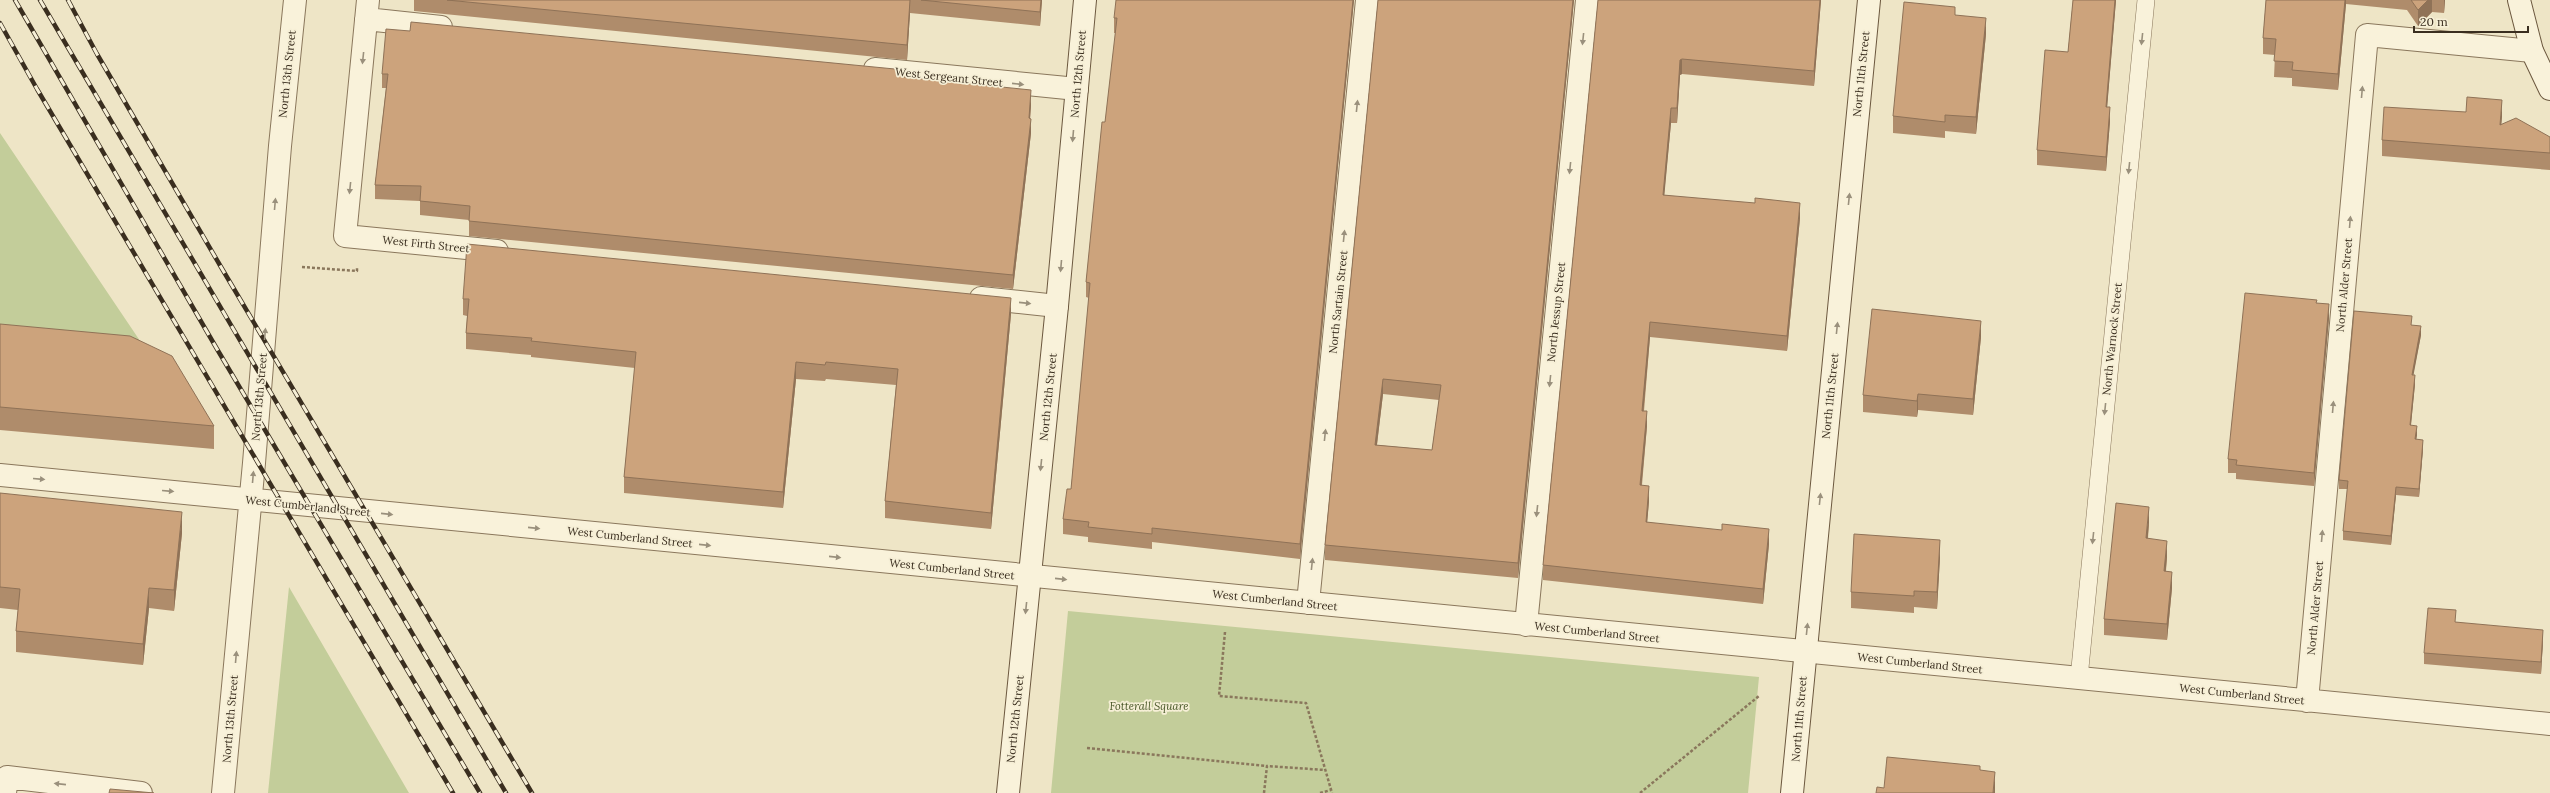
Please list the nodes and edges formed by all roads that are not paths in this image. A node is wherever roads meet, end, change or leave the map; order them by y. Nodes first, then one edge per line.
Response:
1 (295, 0) edge
2 (1085, 0) edge
3 (1367, 0) edge
4 (1587, 0) edge
5 (1869, 0) edge
6 (2146, 0) edge
7 (2519, 0) edge
8 (367, 10) edge
9 (461, 29) edge
10 (2532, 50) junction
11 (856, 68) edge
12 (1077, 89) junction
13 (2550, 89) edge
14 (518, 253) edge
15 (962, 296) edge
16 (1057, 306) junction
17 (0, 476) edge
18 (251, 500) junction
19 (1029, 576) junction
20 (1308, 603) junction
21 (1526, 625) junction
22 (1805, 652) junction
23 (2079, 678) junction
24 (2307, 701) junction
25 (2550, 724) edge
26 (8, 786) edge
27 (141, 793) edge
28 (223, 793) edge
29 (1008, 793) edge
30 (1792, 793) edge

18 -> 1 street, North 13th Street
2 - 12 street, North 12th Street
20 -> 3 street, North Sartain Street
4 -> 21 street, North Jessup Street
22 -> 5 street, North 11th Street
6 -> 23 lane, North Warnock Street
7 - 10 street
8 - 9 street
8 -> 14 street, West Firth Street
10 - 13 street
24 -> 10 street, North Alder Street
11 -> 12 street, West Sergeant Street
12 -> 16 street, North 12th Street
15 -> 16 street
16 -> 19 street, North 12th Street
17 -> 18 street, West Cumberland Street
18 -> 19 street, West Cumberland Street
28 -> 18 street, North 13th Street
19 -> 20 street, West Cumberland Street
19 -> 29 street, North 12th Street
20 - 21 street, West Cumberland Street
21 - 22 street, West Cumberland Street
22 - 23 street, West Cumberland Street
22 - 30 street, North 11th Street
23 - 24 street, West Cumberland Street
24 - 25 street, West Cumberland Street
27 -> 26 street

